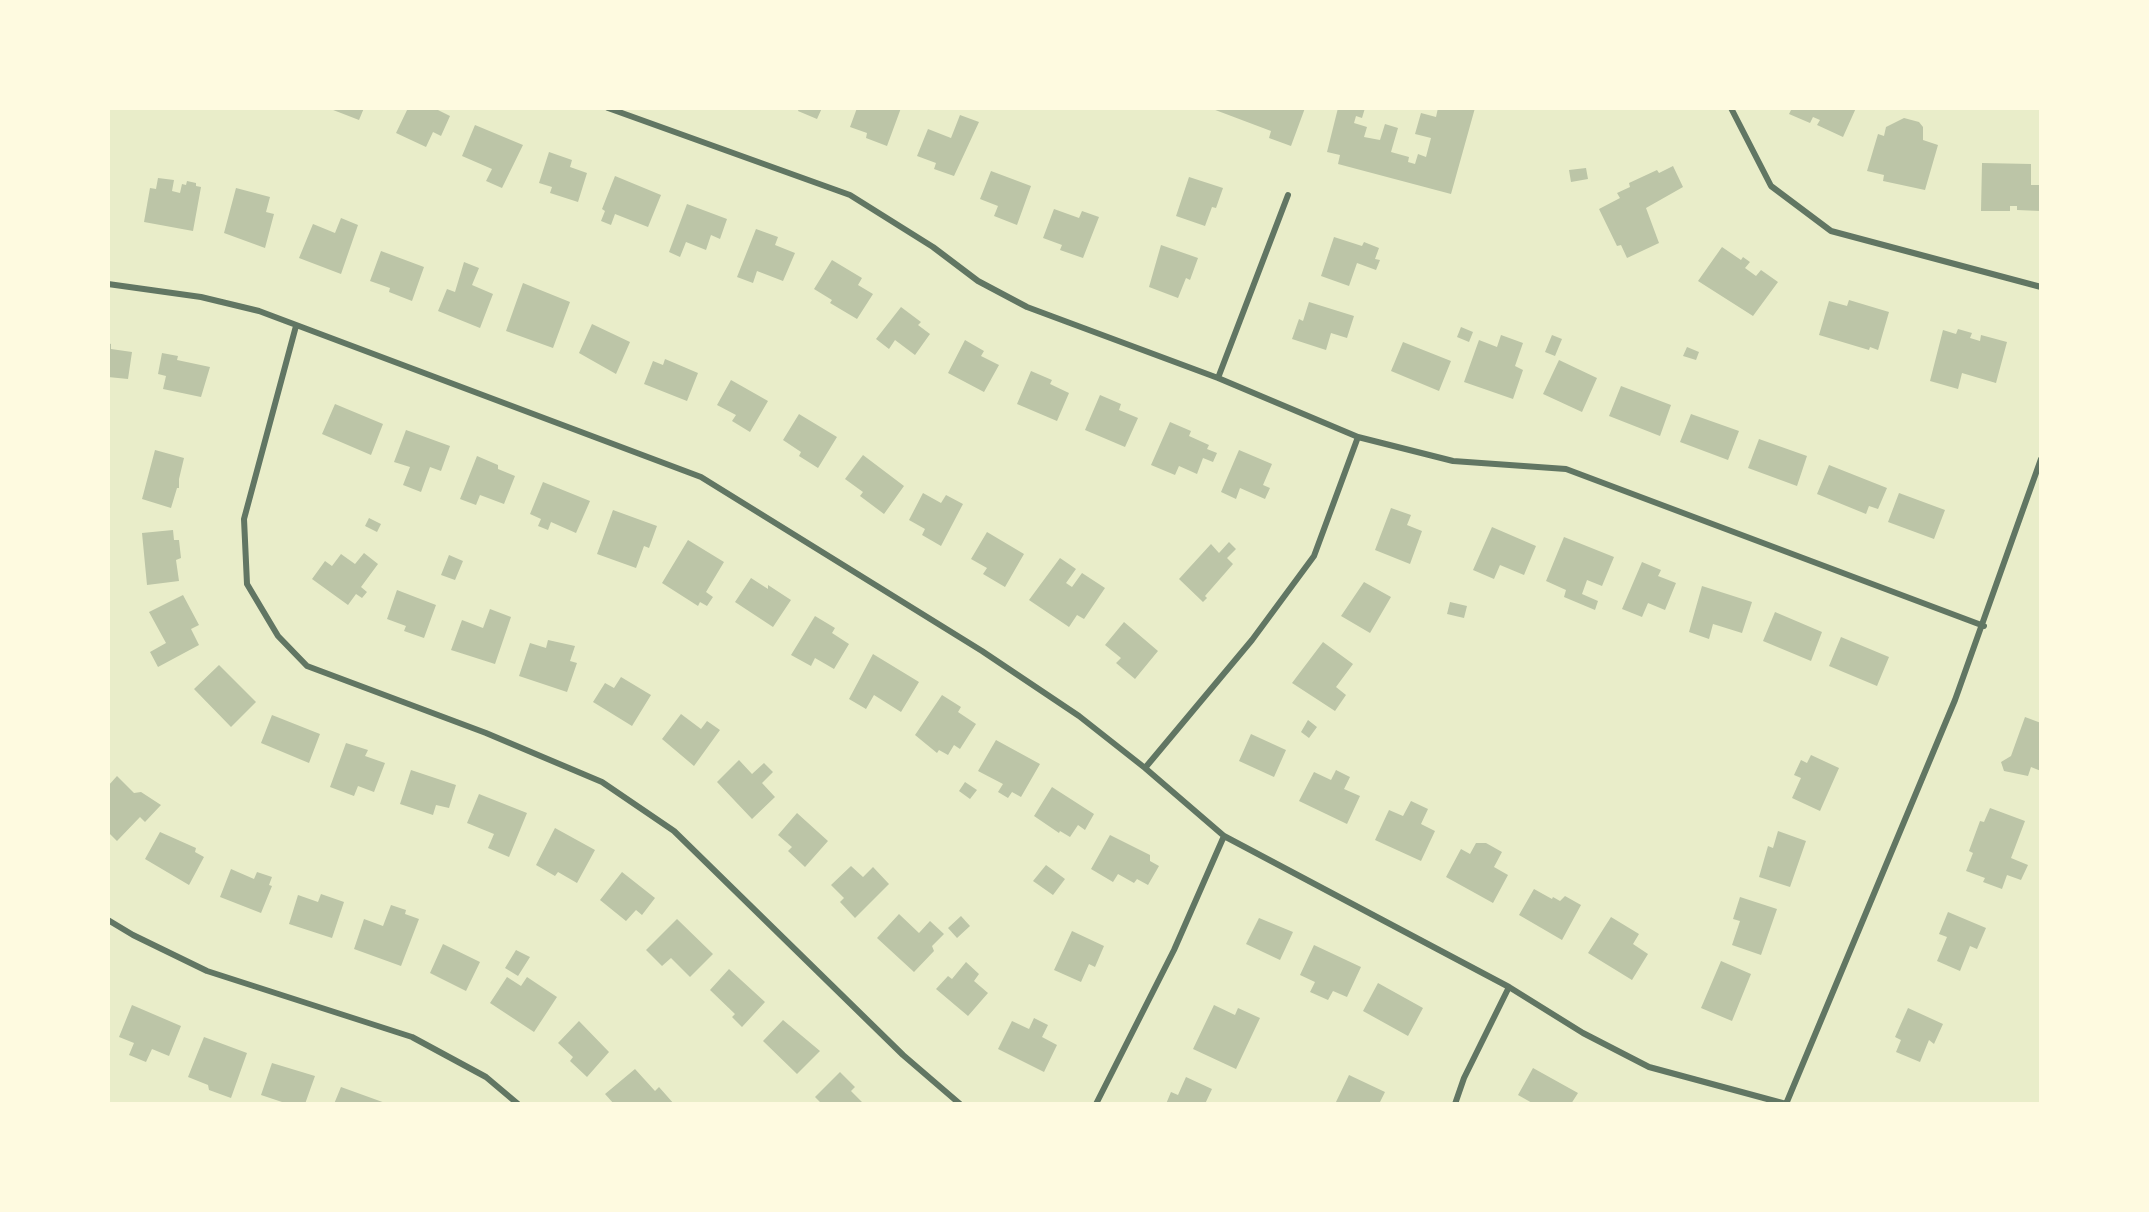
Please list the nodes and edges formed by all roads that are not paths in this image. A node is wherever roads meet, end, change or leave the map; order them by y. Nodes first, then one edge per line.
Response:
1 (608, 108) edge
2 (1731, 108) edge
3 (1288, 195) dead end
4 (108, 284) edge
5 (2041, 287) edge
6 (296, 326) junction
7 (1218, 378) junction
8 (1358, 437) junction
9 (2041, 459) edge
10 (1984, 626) junction
11 (1145, 768) junction
12 (1224, 836) junction
13 (108, 920) edge
14 (1509, 987) junction
15 (518, 1104) edge
16 (960, 1104) edge
17 (1096, 1104) edge
18 (1455, 1104) edge
19 (1786, 1104) edge

1 - 7 street
2 - 5 street
3 - 7 street
4 - 6 street
6 - 11 street
6 - 16 street
7 - 8 street
8 - 10 street
8 - 11 street
9 - 10 street
10 - 19 street
11 - 12 street
12 - 14 street
12 - 17 street
13 - 15 street
14 - 18 street
14 - 19 street

